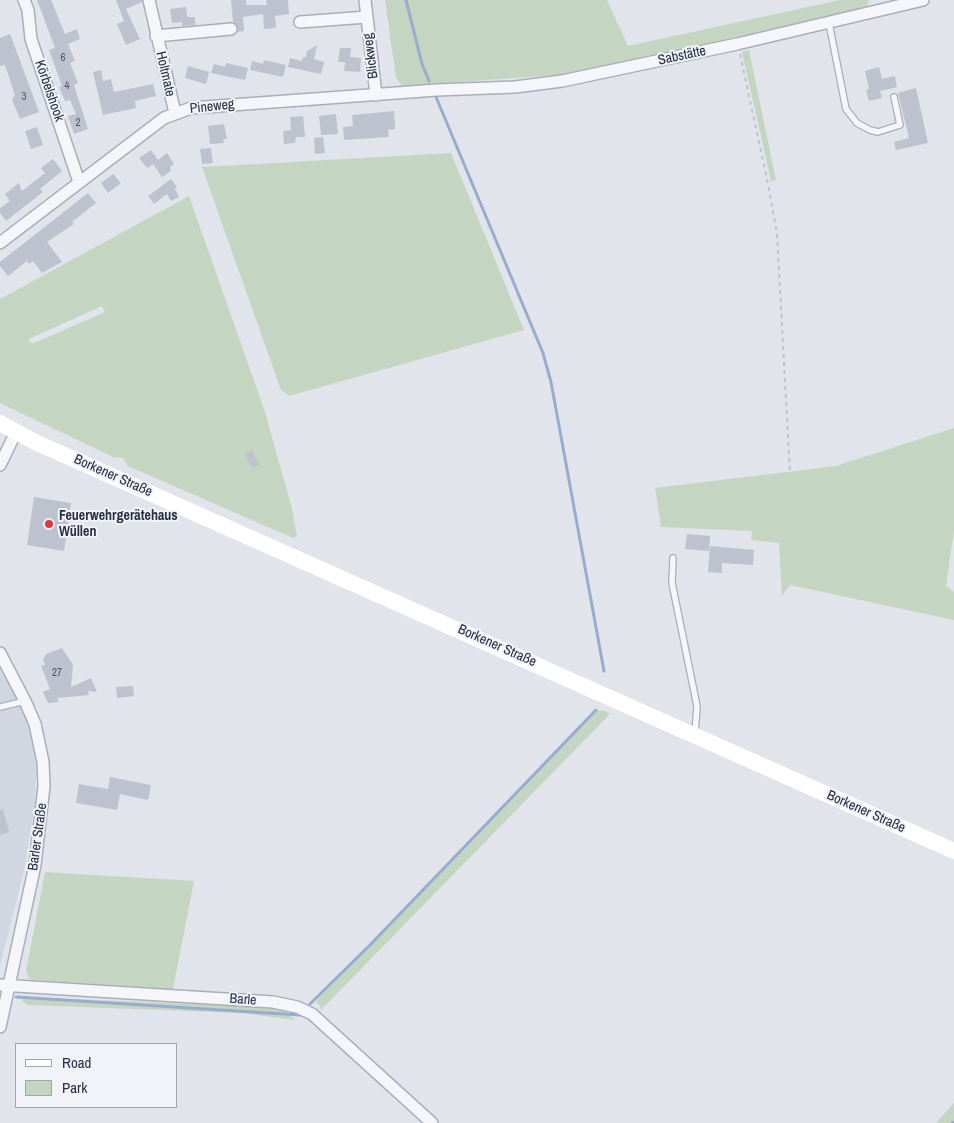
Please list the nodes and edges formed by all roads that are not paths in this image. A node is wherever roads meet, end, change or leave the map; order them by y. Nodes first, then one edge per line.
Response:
1 (24, 0) edge
2 (149, 0) edge
3 (365, 0) edge
4 (923, 0) edge
5 (904, 2) edge
6 (367, 17) junction
7 (300, 22) dead end
8 (829, 23) junction
9 (231, 29) dead end
10 (156, 36) junction
11 (437, 90) joint
12 (376, 94) junction
13 (894, 98) dead end
14 (174, 113) junction
15 (79, 182) junction
16 (0, 244) edge
17 (0, 423) edge
18 (16, 432) junction
19 (0, 465) edge
20 (673, 558) dead end
21 (0, 653) edge
22 (25, 701) junction
23 (0, 707) edge
24 (694, 734) junction
25 (954, 851) edge
26 (5, 985) edge
27 (0, 1027) edge
28 (432, 1123) edge

1 - 15 street, Körbelshook
2 - 10 street, Holtmate
3 - 6 street, Blickweg
4 - 5 street, Sabstätte
5 - 8 street, Sabstätte
6 - 7 street, Blickweg
6 - 12 street, Blickweg
8 - 11 street, Sabstätte
8 - 13 lane
9 - 10 street, Holtmate
10 - 14 street, Holtmate
11 - 12 street, Pineweg
12 - 14 street, Pineweg
14 - 15 street, Pineweg
15 - 16 street, Pineweg
17 - 18 main road, Borkener Straße
18 - 19 street
18 - 24 main road, Borkener Straße
20 - 24 lane
21 - 22 street, Barler Straße
22 - 23 lane
22 - 26 street, Barler Straße
24 - 25 main road, Borkener Straße
26 - 27 street, Barler Straße
26 - 28 street, Barle

